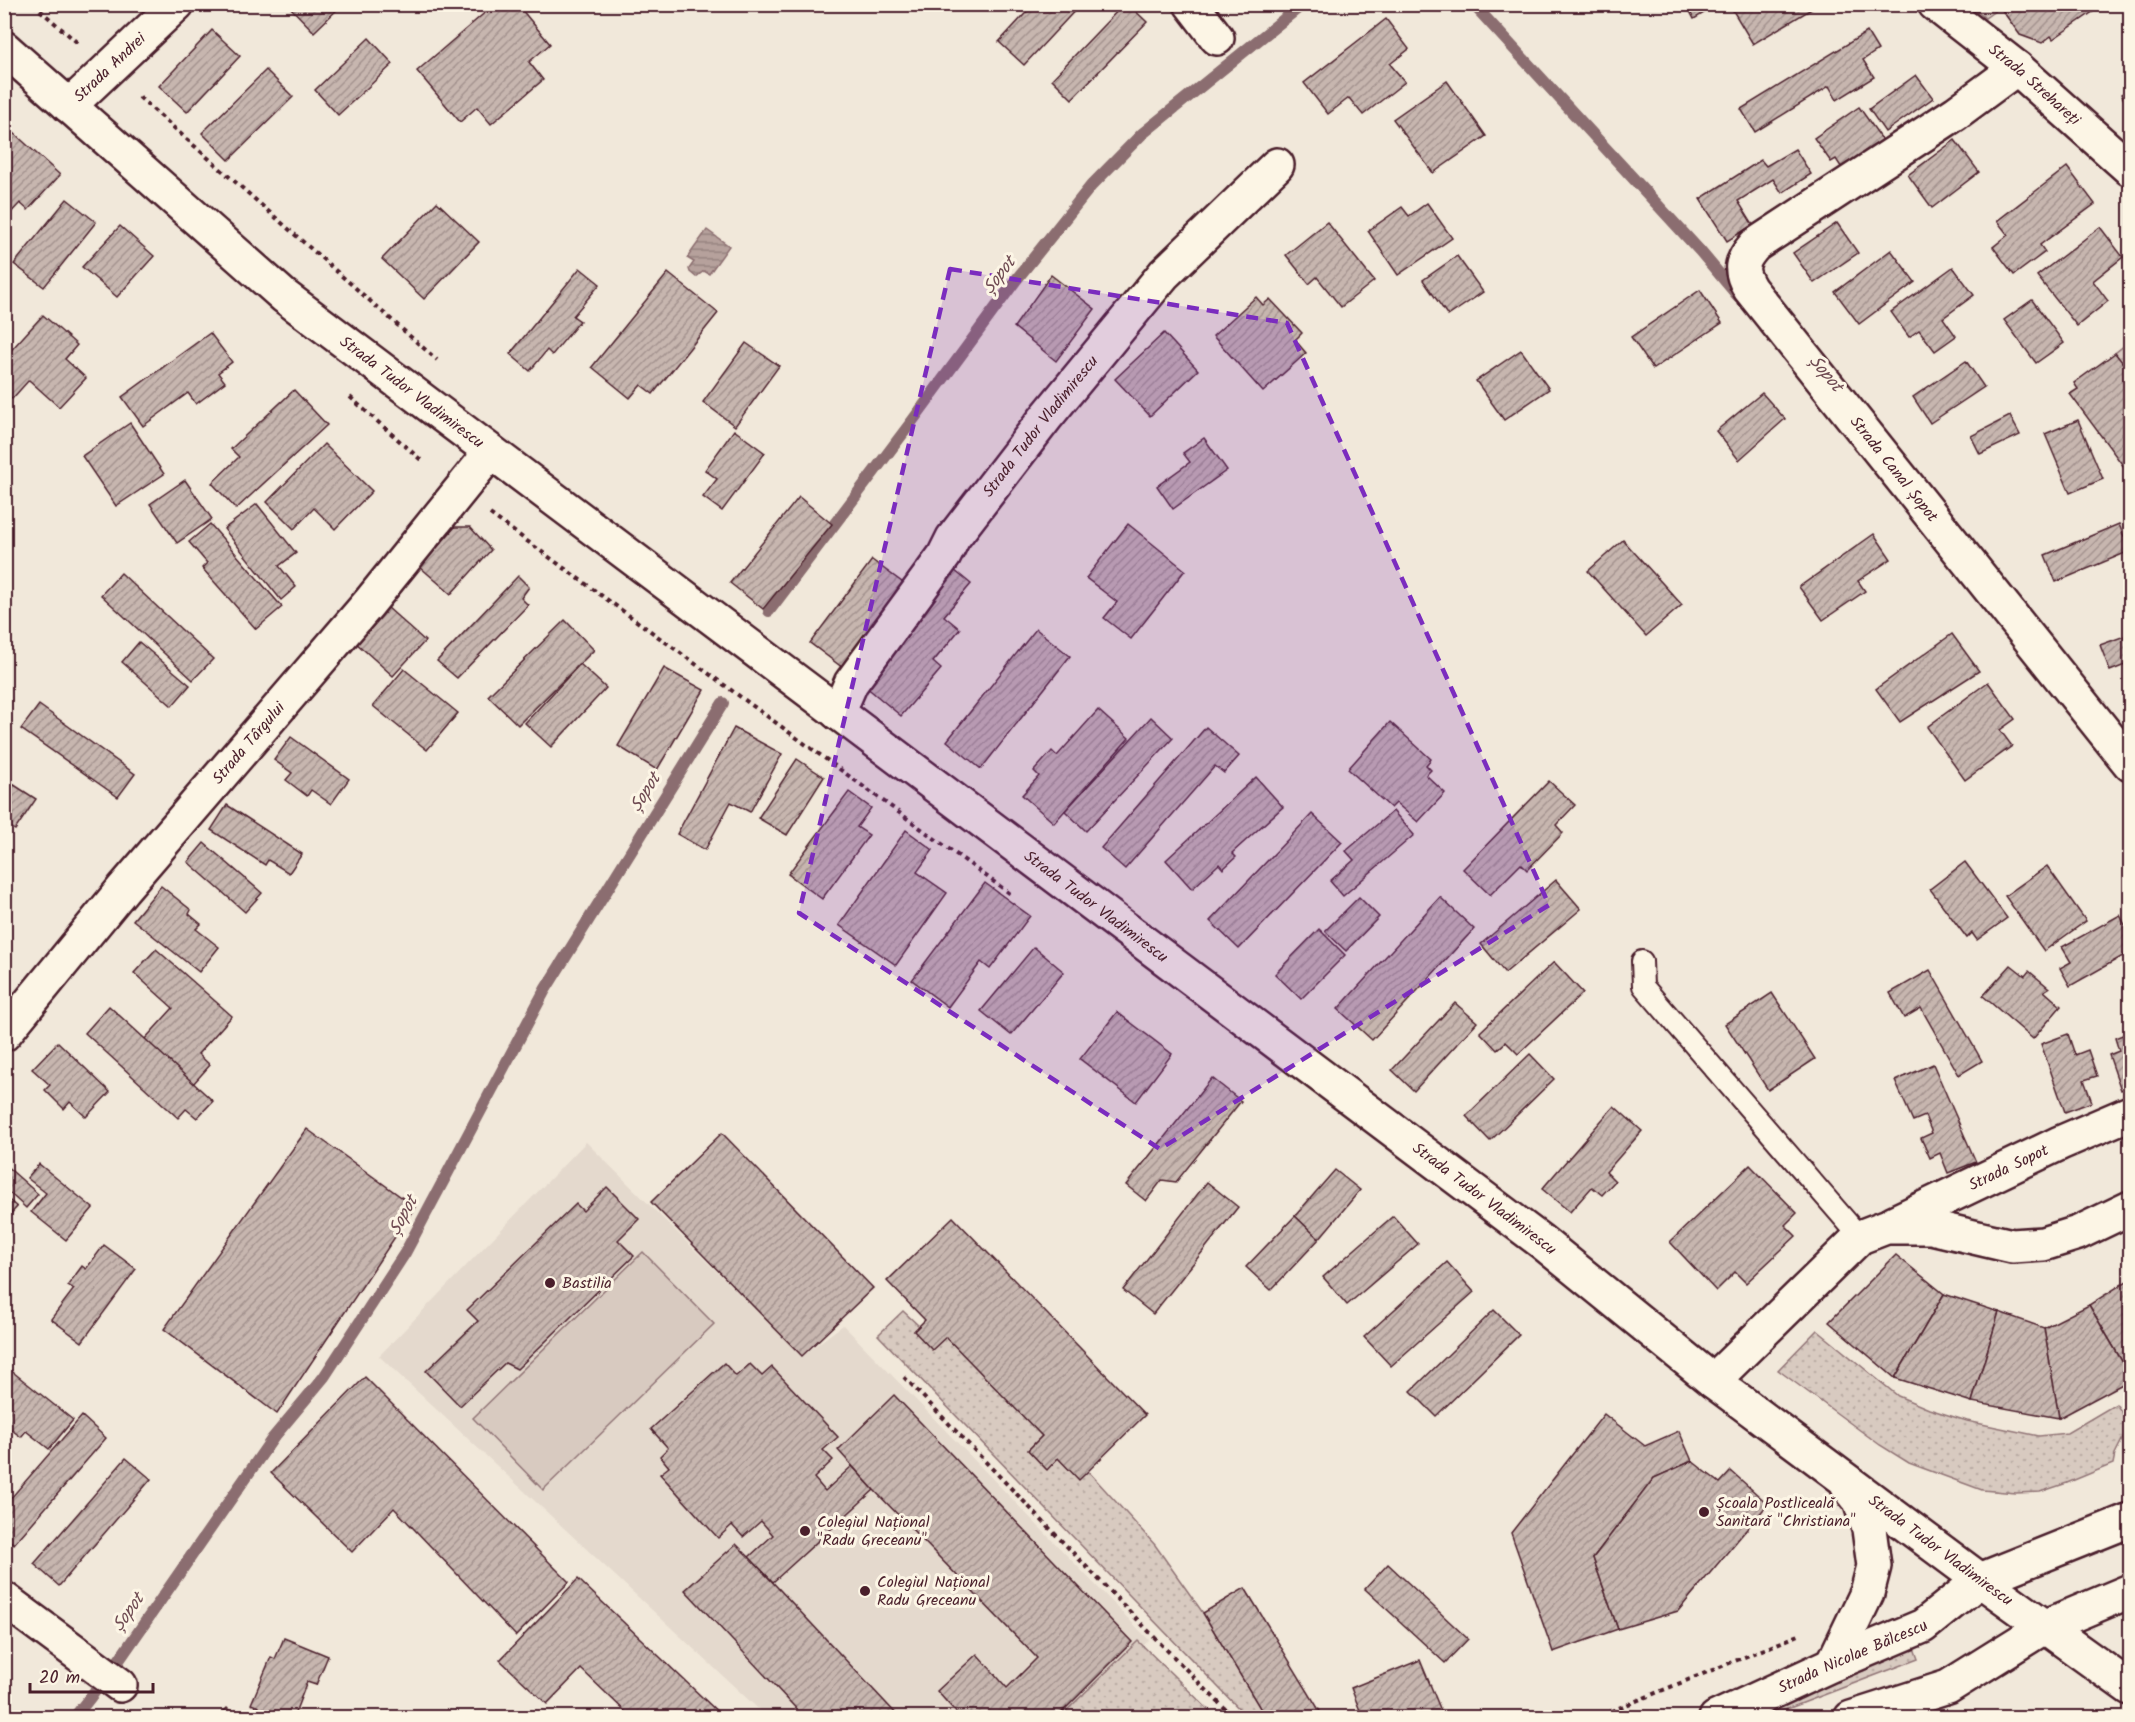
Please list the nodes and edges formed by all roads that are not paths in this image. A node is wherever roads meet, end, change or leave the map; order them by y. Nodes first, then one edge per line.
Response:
1 (177, 4) edge
2 (1191, 4) edge
3 (1935, 4) edge
4 (1217, 38) dead end
5 (4, 48) edge
6 (2017, 69) junction
7 (69, 106) junction
8 (1277, 165) dead end
9 (2130, 169) edge
10 (491, 452) junction
11 (838, 713) junction
12 (2130, 764) edge
13 (1642, 961) dead end
14 (4, 1034) edge
15 (2130, 1113) edge
16 (2130, 1208) edge
17 (1873, 1232) junction
18 (1713, 1381) junction
19 (1839, 1475) junction
20 (2130, 1520) edge
21 (1980, 1580) junction
22 (2130, 1591) edge
23 (4, 1599) edge
24 (2043, 1627) junction
25 (1833, 1664) junction
26 (120, 1685) dead end
27 (2130, 1688) edge
28 (1716, 1718) edge
29 (1851, 1718) edge

1 - 7 street, Strada Andrei
2 - 4 street
3 - 6 street, Strada Strehareți
5 - 7 street, Strada Tudor Vladimirescu
6 - 9 street, Strada Strehareți
6 - 12 street, Strada Canal Șopot
7 - 10 street, Strada Tudor Vladimirescu
8 - 11 street, Strada Tudor Vladimirescu
10 - 11 street, Strada Tudor Vladimirescu
10 - 14 street, Strada Târgului
11 - 18 street, Strada Tudor Vladimirescu
13 - 17 lane
15 - 17 street, Strada Sopot
16 - 17 street
17 - 18 street, Strada Sopot
18 - 19 street, Strada Tudor Vladimirescu
19 - 21 street, Strada Tudor Vladimirescu
19 - 25 street
20 - 21 street, Strada Nicolae Bălcescu
21 - 24 street, Strada Tudor Vladimirescu
21 - 25 street, Strada Nicolae Bălcescu
22 - 24 street
23 - 26 street
24 - 27 street, Strada Tudor Vladimirescu
24 - 29 street
25 - 28 street, Strada Nicolae Bălcescu

